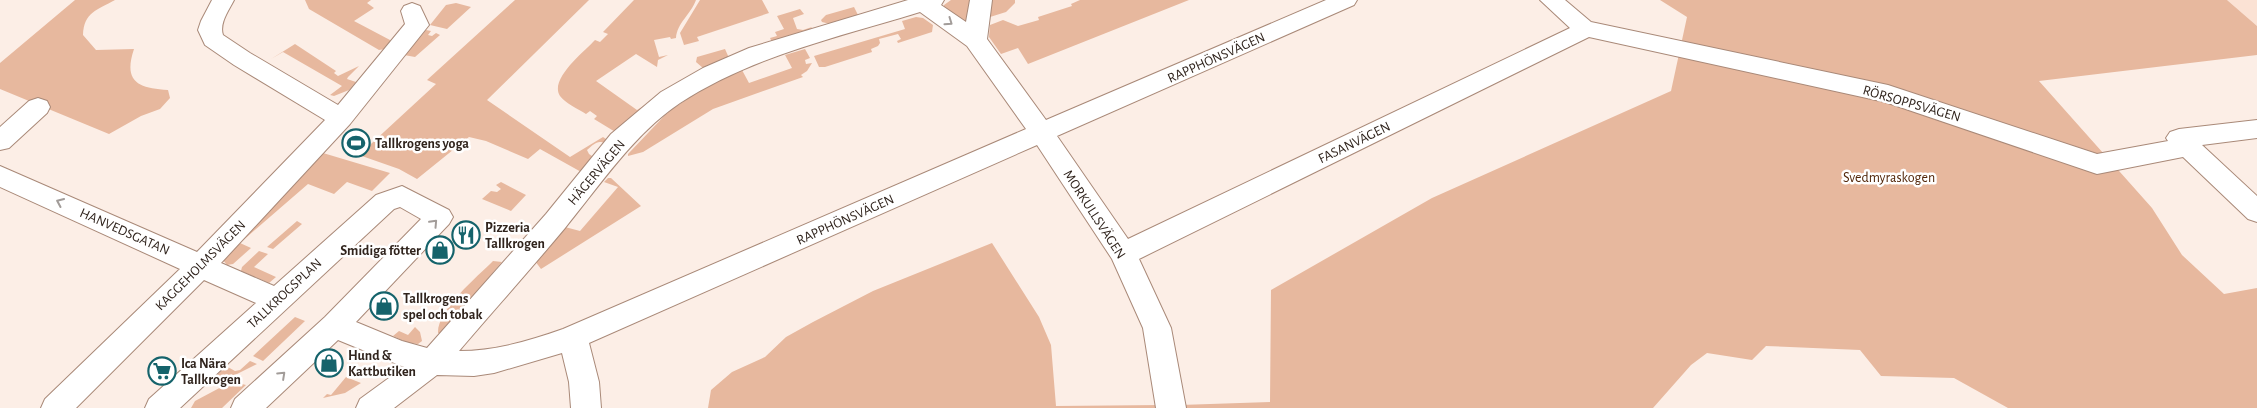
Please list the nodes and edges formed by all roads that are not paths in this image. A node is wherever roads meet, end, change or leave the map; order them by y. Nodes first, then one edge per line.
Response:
1 (223, 0) edge
2 (981, 0) edge
3 (1346, 0) edge
4 (1551, 0) edge
5 (928, 2) edge
6 (412, 11) dead end
7 (1584, 28) junction
8 (976, 40) junction
9 (38, 107) dead end
10 (341, 118) junction
11 (2257, 130) edge
12 (1042, 133) junction
13 (0, 141) edge
14 (2189, 147) junction
15 (0, 176) edge
16 (2257, 212) edge
17 (1123, 254) junction
18 (201, 265) junction
19 (277, 300) junction
20 (335, 325) junction
21 (573, 338) junction
22 (433, 361) junction
23 (56, 408) edge
24 (160, 408) edge
25 (246, 408) edge
26 (371, 408) edge
27 (586, 408) edge
28 (1172, 408) edge

1 - 10 street
2 - 8 street
3 - 12 street, RAPPHÖNSVÄGEN
4 - 7 street, RÖRSOPPSVÄGEN
5 -> 8 street, MORKULLSVÄGEN
5 - 22 street, HÄGERVÄGEN
6 - 10 street, KAGGEHOLMSVÄGEN
7 - 14 street, RÖRSOPPSVÄGEN
7 - 17 street, FASANVÄGEN
8 - 12 street, MORKULLSVÄGEN
9 - 13 street
10 - 18 street, KAGGEHOLMSVÄGEN
11 - 14 street
12 - 17 street, MORKULLSVÄGEN
12 - 21 street, RAPPHÖNSVÄGEN
14 - 16 street
18 -> 15 street, HANVEDSGATAN
17 - 28 street, MORKULLSVÄGEN
18 - 19 street, HANVEDSGATAN
18 - 23 street, KAGGEHOLMSVÄGEN
20 -> 19 street, TALLKROGSPLAN
19 - 24 street, TALLKROGSPLAN
20 - 22 street, RAPPHÖNSVÄGEN
25 -> 20 street, TALLKROGSPLAN
21 - 22 street, RAPPHÖNSVÄGEN
21 - 27 street
22 - 26 street, HÄGERVÄGEN

